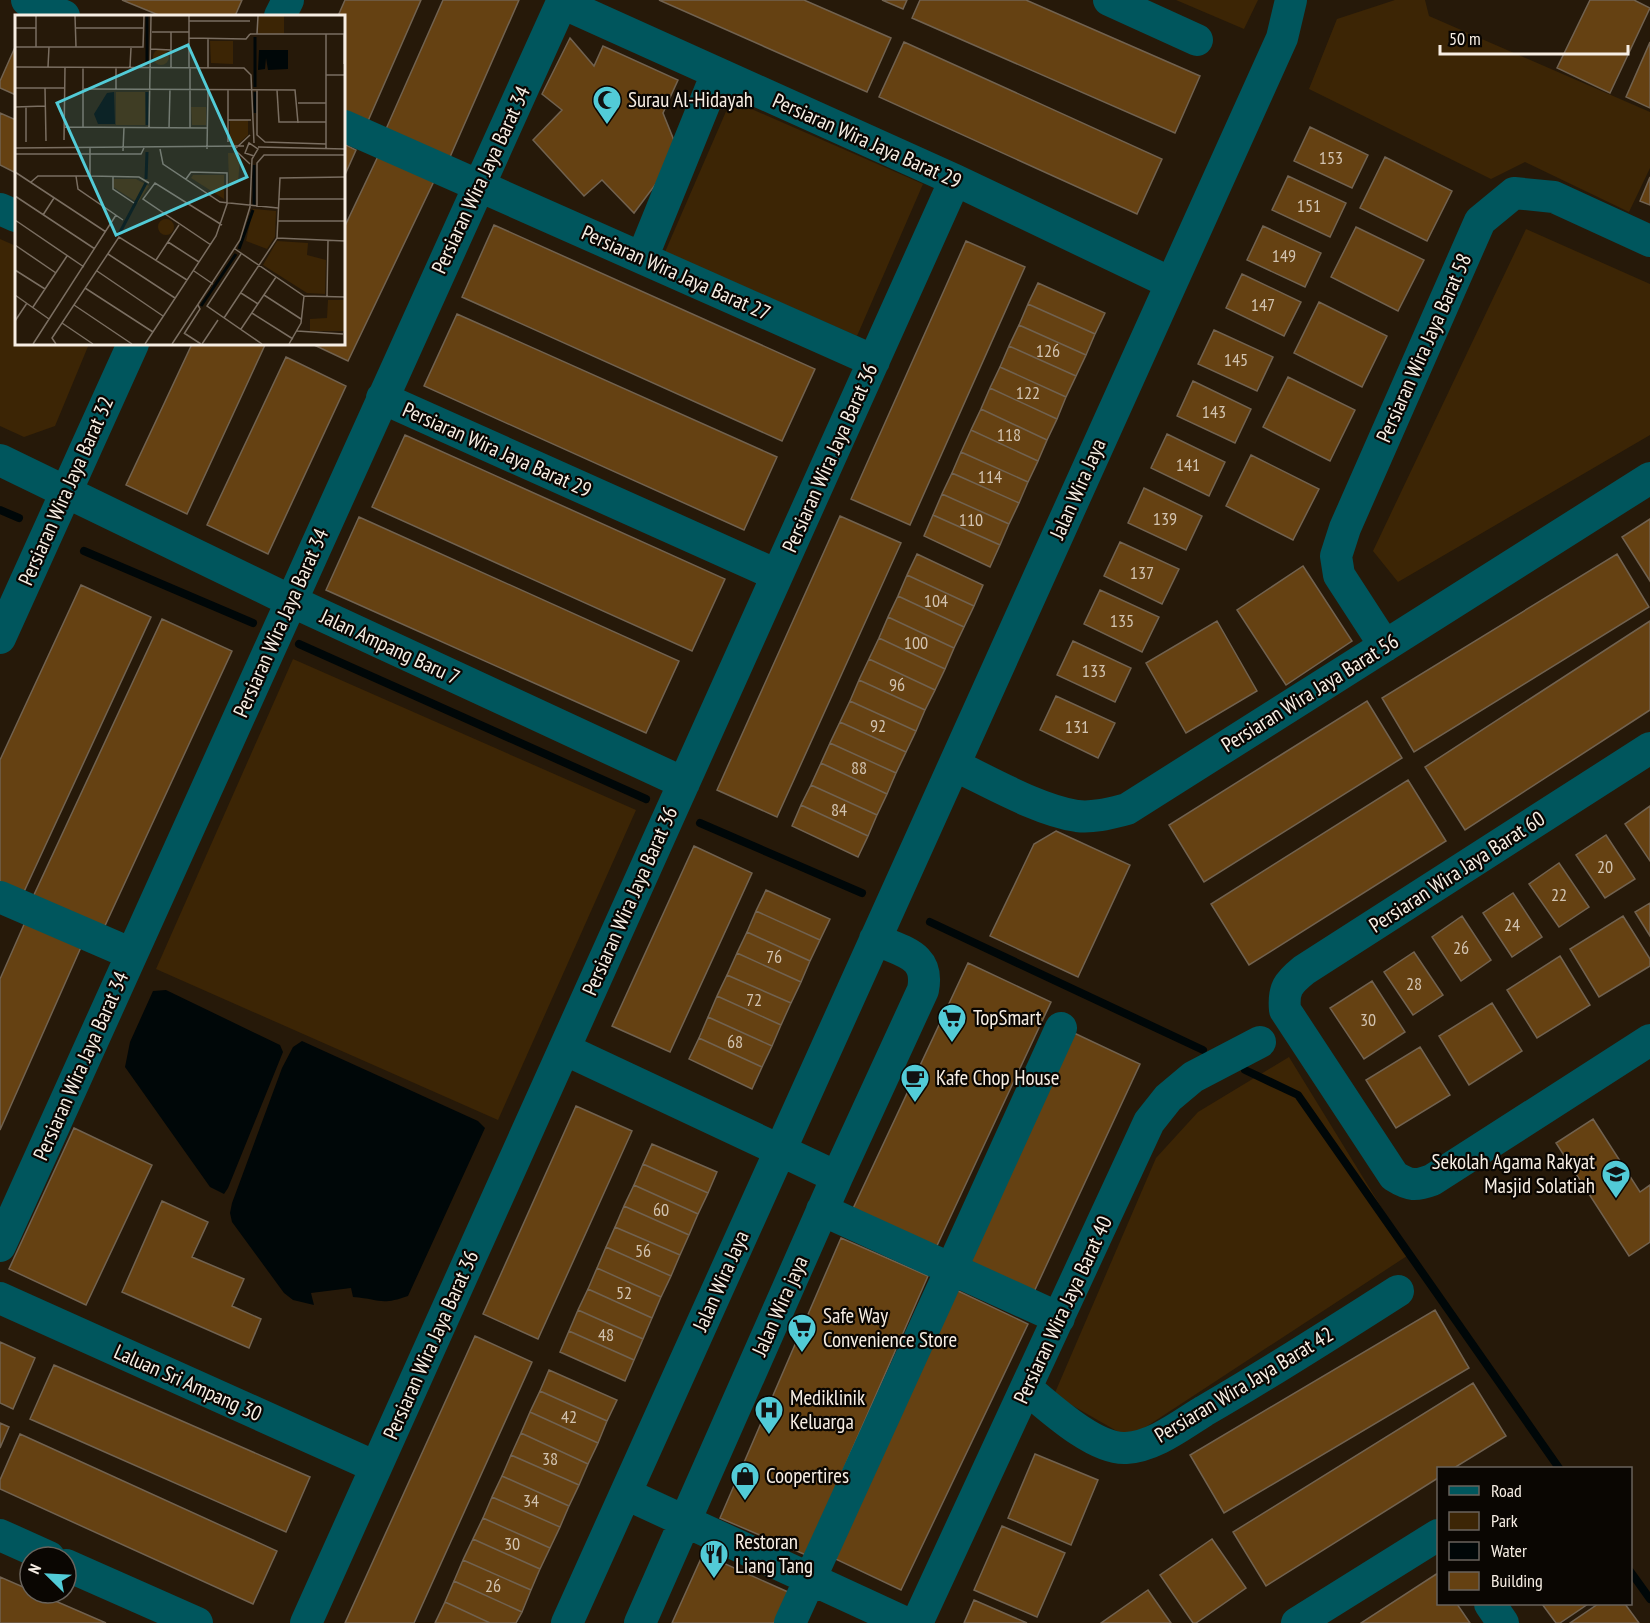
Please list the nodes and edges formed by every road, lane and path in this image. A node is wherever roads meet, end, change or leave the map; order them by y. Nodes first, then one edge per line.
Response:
1 (27, 0) edge
2 (288, 0) edge
3 (1109, 0) edge
4 (1308, 0) edge
5 (562, 2) edge
6 (62, 15) edge
7 (280, 15) edge
8 (1197, 40) dead end
9 (717, 73) junction
10 (345, 126) edge
11 (955, 180) junction
12 (478, 186) junction
13 (0, 209) edge
14 (15, 216) edge
15 (1650, 241) edge
16 (642, 258) junction
17 (1171, 283) junction
18 (133, 345) edge
19 (874, 361) junction
20 (382, 398) junction
21 (0, 460) edge
22 (1650, 478) edge
23 (66, 492) junction
24 (777, 575) junction
25 (291, 601) junction
26 (0, 639) edge
27 (1385, 646) junction
28 (1650, 748) edge
29 (954, 765) junction
30 (684, 783) junction
31 (0, 897) edge
32 (874, 939) junction
33 (132, 954) junction
34 (1062, 1028) dead end
35 (1650, 1040) edge
36 (1260, 1042) dead end
37 (564, 1049) junction
38 (779, 1151) junction
39 (837, 1177) junction
40 (822, 1210) junction
41 (0, 1246) edge
42 (952, 1269) junction
43 (1398, 1291) dead end
44 (0, 1298) edge
45 (1059, 1318) junction
46 (1026, 1388) junction
47 (376, 1467) junction
48 (626, 1494) junction
49 (686, 1521) junction
50 (0, 1535) edge
51 (1437, 1536) edge
52 (22, 1545) edge
53 (78, 1570) edge
54 (810, 1579) junction
55 (1491, 1605) edge
56 (196, 1623) edge
57 (306, 1623) edge
58 (567, 1623) edge
59 (640, 1623) edge
60 (790, 1623) edge
61 (906, 1623) edge
62 (917, 1623) edge
63 (1297, 1623) edge
64 (1503, 1623) edge

1 - 6 street
2 - 7 street
3 - 8 street
4 - 17 street, Jalan Wira Jaya
5 - 9 street, Persiaran Wira Jaya Barat 29
5 - 12 street, Persiaran Wira Jaya Barat 34
9 - 11 street, Persiaran Wira Jaya Barat 29
9 - 16 street
10 - 12 street, Persiaran Wira Jaya Barat 27
11 - 17 street, Persiaran Wira Jaya Barat 29
11 - 19 street, Persiaran Wira Jaya Barat 36
12 - 16 street, Persiaran Wira Jaya Barat 27
12 - 20 street, Persiaran Wira Jaya Barat 34
13 - 14 street
15 - 27 street, Persiaran Wira Jaya Barat 58
16 - 19 street, Persiaran Wira Jaya Barat 27
17 - 29 street, Jalan Wira Jaya
18 - 23 street, Persiaran Wira Jaya Barat 32
19 - 24 street, Persiaran Wira Jaya Barat 36
20 - 24 street, Persiaran Wira Jaya Barat 29
20 - 25 street, Persiaran Wira Jaya Barat 34
21 - 23 street, Jalan Ampang Baru 7
22 - 27 street, Persiaran Wira Jaya Barat 56
23 - 25 street, Jalan Ampang Baru 7
23 - 26 street, Persiaran Wira Jaya Barat 32
24 - 30 street, Persiaran Wira Jaya Barat 36
25 - 30 street, Jalan Ampang Baru 7
25 - 33 street, Persiaran Wira Jaya Barat 34
27 - 29 street, Persiaran Wira Jaya Barat 56
28 - 35 street, Persiaran Wira Jaya Barat 60
29 - 32 street, Jalan Wira Jaya
30 - 37 street, Persiaran Wira Jaya Barat 36
31 - 33 street
32 - 38 street, Jalan Wira Jaya
32 - 39 street, Jalan Wira jaya
33 - 41 street, Persiaran Wira Jaya Barat 34
34 - 42 street
36 - 45 street, Persiaran Wira Jaya Barat 40
37 - 38 street
37 - 47 street, Persiaran Wira Jaya Barat 36
38 - 39 street
38 - 48 street, Jalan Wira Jaya
39 - 40 street, Jalan Wira jaya
40 - 42 street
40 - 49 street, Jalan Wira jaya
42 - 45 street
42 - 54 street
43 - 46 street, Persiaran Wira Jaya Barat 42
44 - 47 street, Laluan Sri Ampang 30
45 - 46 street, Persiaran Wira Jaya Barat 40
46 - 62 street, Persiaran Wira Jaya Barat 40
47 - 57 street, Persiaran Wira Jaya Barat 36
48 - 49 street
48 - 58 street, Jalan Wira Jaya
49 - 54 street
49 - 59 street, Jalan Wira jaya
50 - 52 street
51 - 63 street
53 - 56 street
54 - 60 street
54 - 61 street
55 - 64 street

